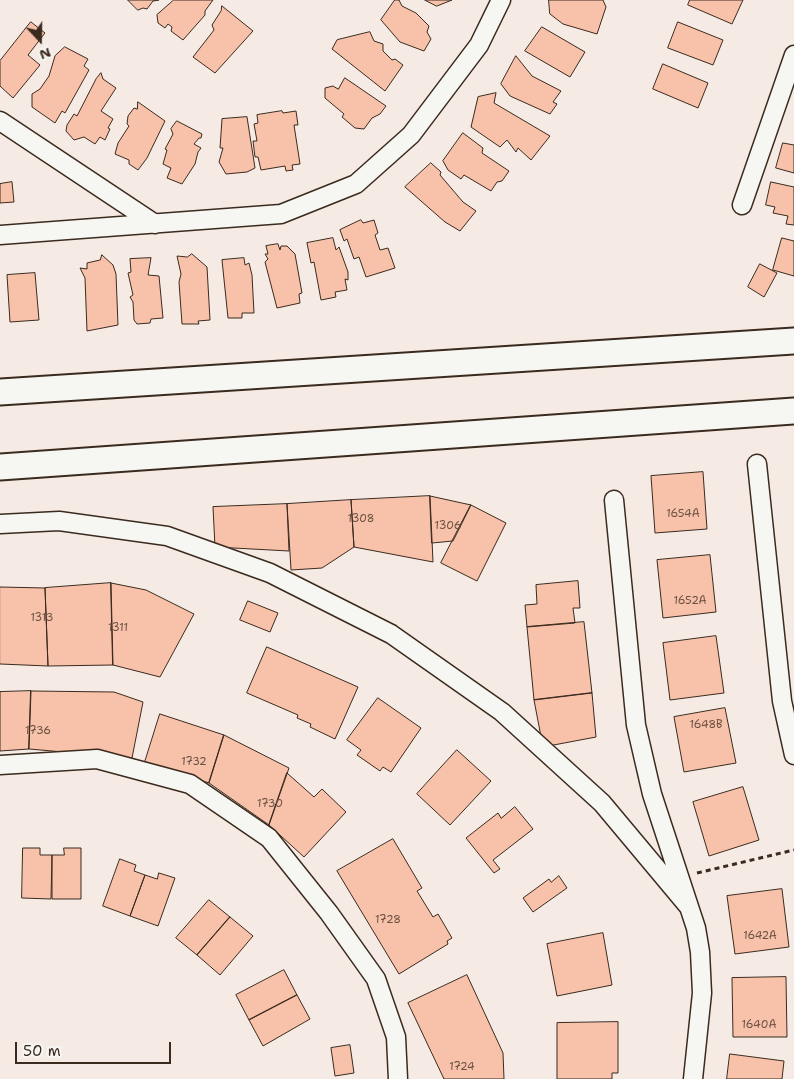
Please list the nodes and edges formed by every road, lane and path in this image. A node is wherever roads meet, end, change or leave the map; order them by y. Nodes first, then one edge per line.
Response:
1 (501, 0) edge
2 (794, 55) edge
3 (0, 121) edge
4 (742, 205) dead end
5 (155, 224) junction
6 (0, 235) edge
7 (794, 341) edge
8 (0, 392) edge
9 (794, 411) edge
10 (757, 464) dead end
11 (0, 467) edge
12 (614, 500) dead end
13 (0, 524) edge
14 (794, 755) edge
15 (0, 765) edge
16 (794, 850) edge
17 (680, 877) junction
18 (689, 907) junction
19 (398, 1079) edge
20 (693, 1079) edge

1 - 5 street
2 - 4 street
3 - 5 street
5 - 6 street
7 - 8 street
9 - 11 street
10 - 14 street
12 - 17 street
13 - 18 street
15 - 19 street
16 - 17 path
17 - 18 street
18 - 20 street

